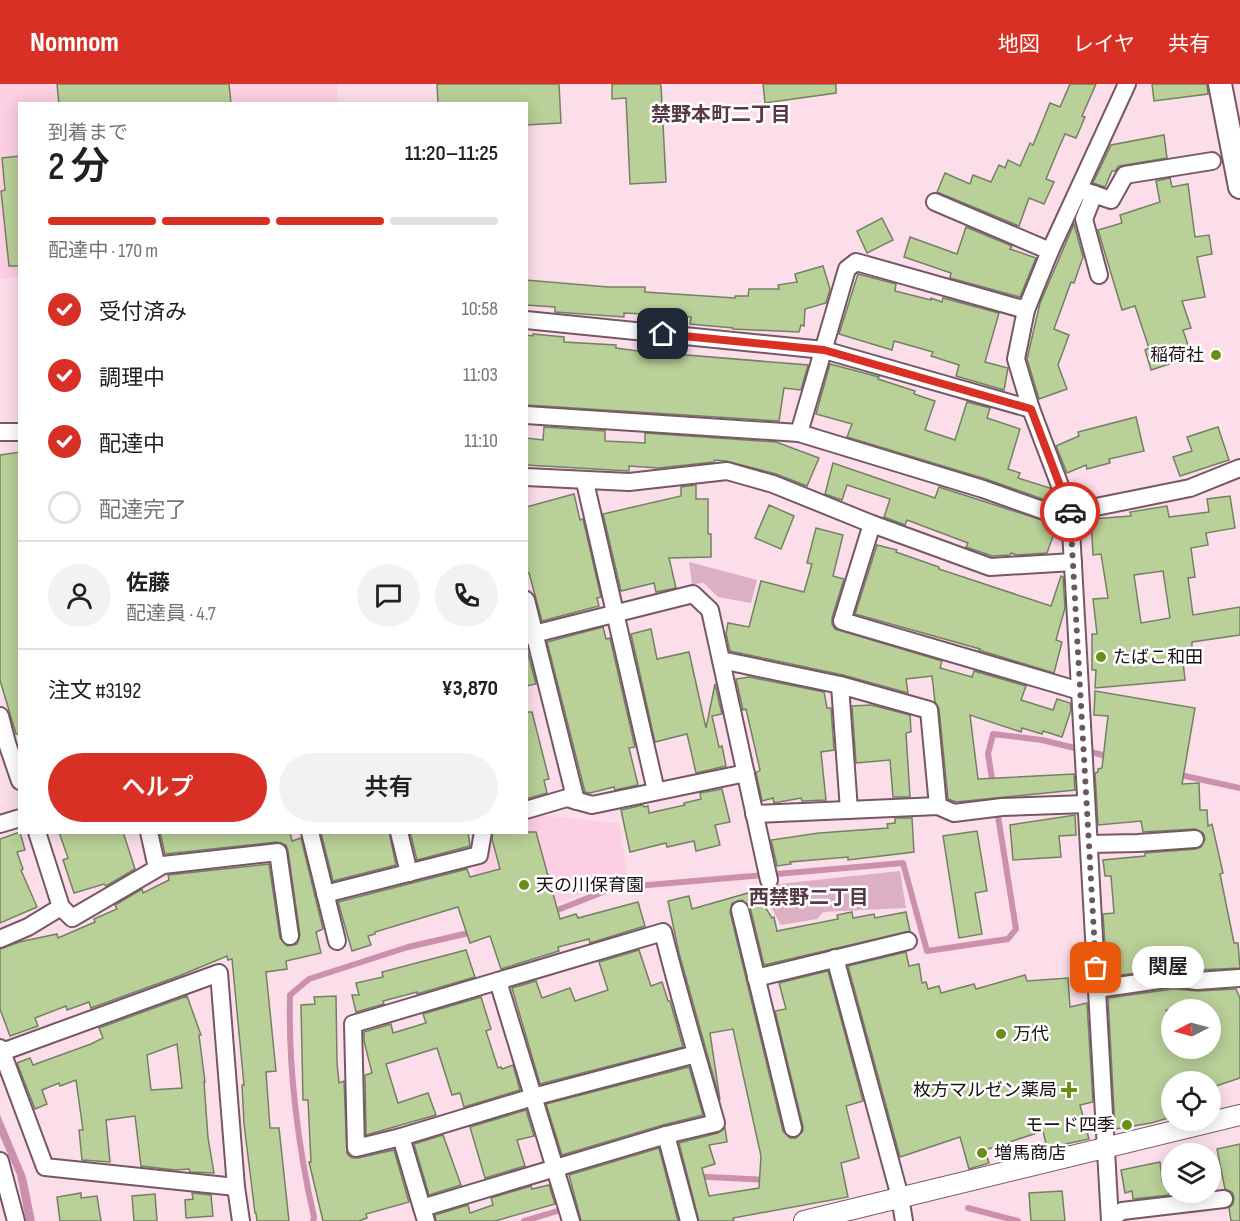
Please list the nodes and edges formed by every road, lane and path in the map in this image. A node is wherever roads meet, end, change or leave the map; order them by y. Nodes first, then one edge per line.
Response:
1 (1127, 84) edge
2 (1220, 84) edge
3 (1212, 161) dead end
4 (1240, 187) edge
5 (1086, 192) junction
6 (935, 202) dead end
7 (1050, 250) junction
8 (1100, 275) dead end
9 (1026, 310) junction
10 (528, 320) edge
11 (824, 350) junction
12 (1031, 409) junction
13 (528, 415) edge
14 (0, 432) edge
15 (18, 432) edge
16 (799, 433) junction
17 (1240, 468) edge
18 (528, 477) edge
19 (585, 482) junction
20 (1070, 512) junction
21 (872, 524) junction
22 (1073, 562) junction
23 (616, 613) junction
24 (528, 614) edge
25 (531, 635) edge
26 (721, 660) junction
27 (840, 685) junction
28 (1080, 691) junction
29 (0, 716) edge
30 (9, 743) edge
31 (746, 773) junction
32 (18, 774) edge
33 (656, 791) junction
34 (576, 801) junction
35 (1086, 804) junction
36 (938, 806) junction
37 (528, 809) edge
38 (849, 810) junction
39 (754, 814) junction
40 (18, 819) edge
41 (0, 824) edge
42 (38, 834) edge
43 (149, 834) edge
44 (311, 834) edge
45 (399, 834) edge
46 (483, 834) edge
47 (1195, 839) dead end
48 (1089, 844) junction
49 (157, 868) junction
50 (409, 873) junction
51 (768, 875) dead end
52 (326, 894) junction
53 (61, 907) junction
54 (740, 910) dead end
55 (290, 936) dead end
56 (0, 939) edge
57 (337, 941) dead end
58 (908, 942) dead end
59 (835, 958) junction
60 (756, 978) junction
61 (1239, 978) edge
62 (498, 981) junction
63 (1097, 988) junction
64 (1, 1050) edge
65 (696, 1054) junction
66 (533, 1096) junction
67 (1240, 1115) edge
68 (793, 1128) dead end
69 (666, 1135) junction
70 (401, 1137) junction
71 (1105, 1148) junction
72 (0, 1161) edge
73 (555, 1168) junction
74 (236, 1187) junction
75 (900, 1197) junction
76 (1224, 1199) dead end
77 (569, 1214) edge
78 (424, 1215) edge
79 (1110, 1220) edge
80 (16, 1221) edge
81 (241, 1221) edge
82 (689, 1221) edge
83 (804, 1221) edge
84 (904, 1221) edge

1 - 5 street
2 - 4 main road
3 - 5 street
5 - 7 street
5 - 8 street
6 - 7 street
7 - 9 street
9 - 11 street
9 - 12 street
10 - 11 street
11 - 12 street
11 - 16 street
12 - 20 street
13 - 16 street
14 - 15 street
16 - 20 street
17 - 20 street
18 - 19 street
19 - 21 street
19 - 23 street
20 - 22 street
21 - 22 street
21 - 28 street
22 - 28 street
23 - 25 street
23 - 26 street
23 - 33 street
24 - 25 street
25 - 34 street
26 - 27 street
26 - 31 street
27 - 36 street
27 - 38 street
28 - 35 street
29 - 30 street
30 - 32 street
31 - 33 street
31 - 39 street
33 - 34 street
34 - 37 street
35 - 36 street
35 - 48 street
36 - 38 street
38 - 39 street
39 - 51 street
40 - 41 street
42 - 53 street
43 - 49 street
44 - 52 street
45 - 50 street
46 - 50 street
47 - 48 street
48 - 63 street
49 - 53 street
49 - 55 street
50 - 52 street
52 - 57 street
53 - 56 street
54 - 60 street
58 - 59 street
59 - 60 street
59 - 75 street
60 - 68 street
61 - 63 street
62 - 65 street
62 - 66 street
62 - 70 street
63 - 71 street
64 - 74 street
64 - 74 street
65 - 66 street
65 - 69 street
66 - 70 street
66 - 73 street
67 - 71 street
69 - 73 street
69 - 82 street
70 - 78 street
71 - 75 street
71 - 79 street
72 - 80 street
73 - 77 street
73 - 78 street
74 - 81 street
75 - 83 street
75 - 84 street
76 - 79 street

